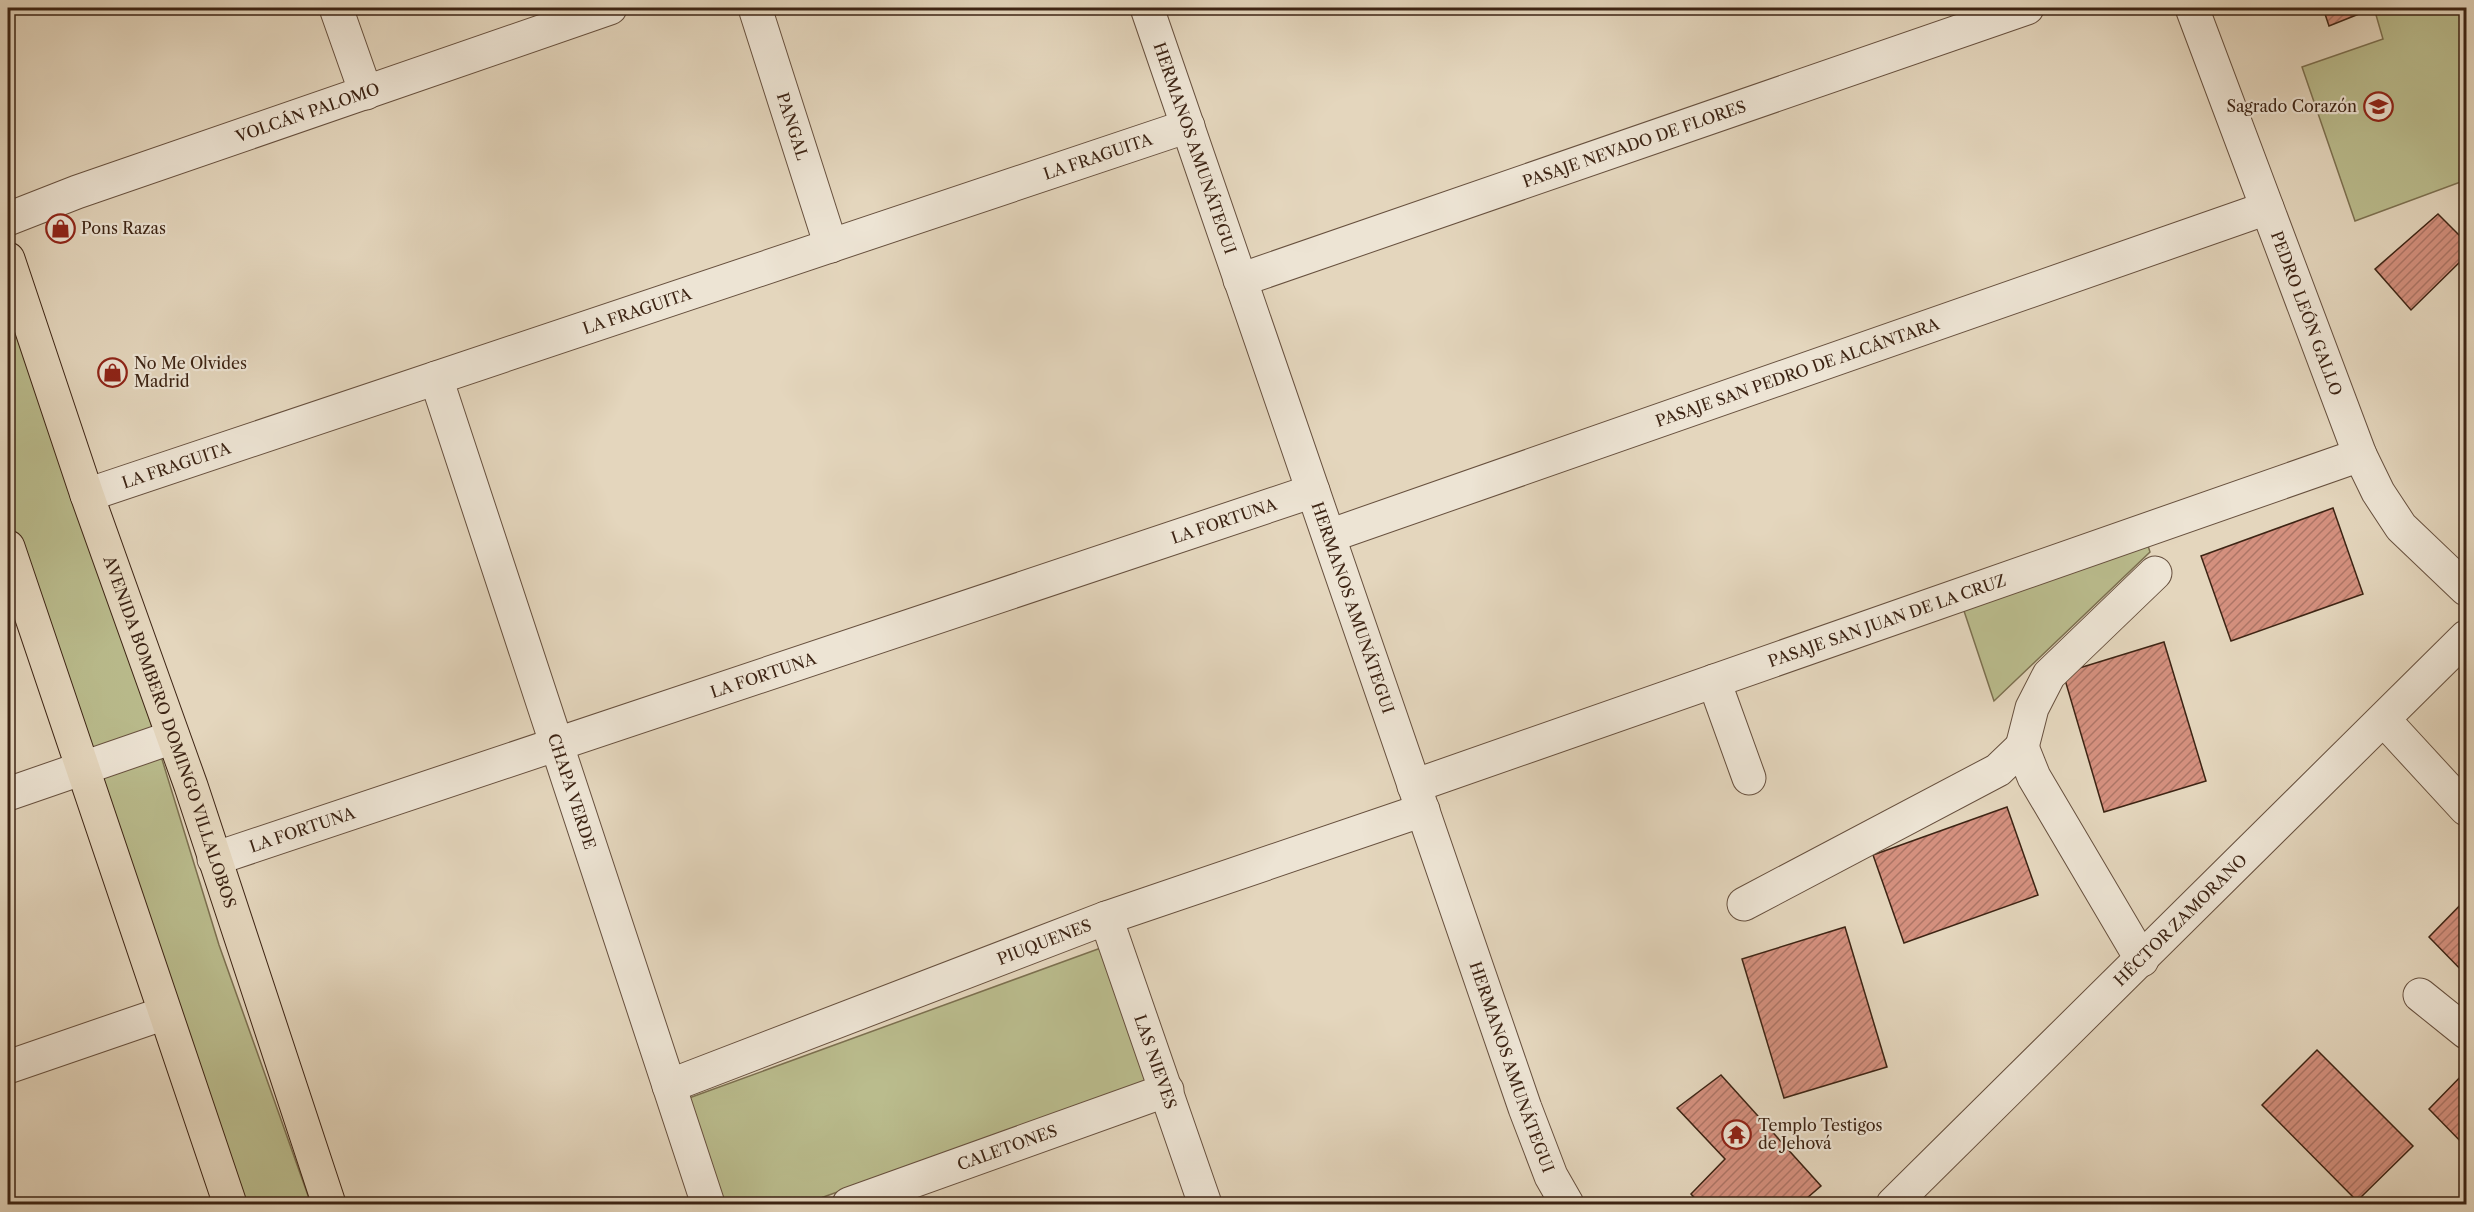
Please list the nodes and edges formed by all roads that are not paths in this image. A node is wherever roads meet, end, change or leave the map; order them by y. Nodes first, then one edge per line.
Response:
1 (336, 8) edge
2 (609, 8) edge
3 (755, 8) edge
4 (1147, 8) edge
5 (2027, 8) edge
6 (2192, 8) edge
7 (366, 93) junction
8 (1188, 126) junction
9 (2267, 208) junction
10 (8, 219) edge
11 (831, 246) junction
12 (8, 259) edge
13 (1240, 280) junction
14 (436, 378) junction
15 (2360, 455) junction
16 (1313, 491) junction
17 (87, 495) junction
18 (1329, 536) junction
19 (8, 547) edge
20 (2155, 573) dead end
21 (2466, 589) edge
22 (2466, 637) edge
23 (1714, 681) junction
24 (2385, 721) junction
25 (173, 737) junction
26 (556, 745) junction
27 (2022, 747) junction
28 (82, 768) junction
29 (1749, 778) dead end
30 (8, 794) edge
31 (1418, 798) junction
32 (2466, 809) edge
33 (214, 859) junction
34 (1744, 904) dead end
35 (1106, 918) junction
36 (2142, 960) junction
37 (2420, 995) dead end
38 (165, 1013) junction
39 (2466, 1032) edge
40 (8, 1067) edge
41 (669, 1086) junction
42 (1167, 1090) junction
43 (230, 1204) edge
44 (329, 1204) edge
45 (708, 1204) edge
46 (849, 1204) edge
47 (1205, 1204) edge
48 (1567, 1204) edge
49 (1893, 1204) edge

1 - 7 street
2 - 7 street, VOLCÁN PALOMO
3 - 11 street, PANGAL
4 - 8 street, HERMANOS AMUNÁTEGUI
5 - 13 street, PASAJE NEVADO DE FLORES
6 - 9 street, PEDRO LEÓN GALLO
7 - 10 street, VOLCÁN PALOMO
8 - 11 street, LA FRAGUITA
8 - 13 street, HERMANOS AMUNÁTEGUI
9 - 15 street, PEDRO LEÓN GALLO
9 - 18 street, PASAJE SAN PEDRO DE ALCÁNTARA
11 - 14 street, LA FRAGUITA
12 - 17 main road, AVENIDA BOMBERO DOMINGO VILLALOBOS
13 - 16 street, HERMANOS AMUNÁTEGUI
14 - 17 street, LA FRAGUITA
14 - 26 street, CHAPA VERDE
15 - 21 street, PEDRO LEÓN GALLO
15 - 23 street, PASAJE SAN JUAN DE LA CRUZ
16 - 18 street, HERMANOS AMUNÁTEGUI
16 - 26 street, LA FORTUNA
17 - 25 main road, AVENIDA BOMBERO DOMINGO VILLALOBOS
18 - 31 street, HERMANOS AMUNÁTEGUI
19 - 28 main road
20 - 27 street
22 - 24 street, HÉCTOR ZAMORANO
23 - 29 street
23 - 31 street, PASAJE SAN JUAN DE LA CRUZ
24 - 32 street
24 - 36 street, HÉCTOR ZAMORANO
25 - 28 street
25 - 33 main road, AVENIDA BOMBERO DOMINGO VILLALOBOS
26 - 33 street, LA FORTUNA
26 - 41 street, CHAPA VERDE
27 - 34 street
27 - 36 street
28 - 30 street
28 - 38 main road
31 - 35 street, PIUQUENES
31 - 48 street, HERMANOS AMUNÁTEGUI
33 - 44 main road, AVENIDA BOMBERO DOMINGO VILLALOBOS
35 - 41 street, PIUQUENES
35 - 42 street, LAS NIEVES
36 - 49 street, HÉCTOR ZAMORANO
37 - 39 street
38 - 40 street
38 - 43 main road
41 - 45 street, CHAPA VERDE
42 - 46 street, CALETONES
42 - 47 street, LAS NIEVES

